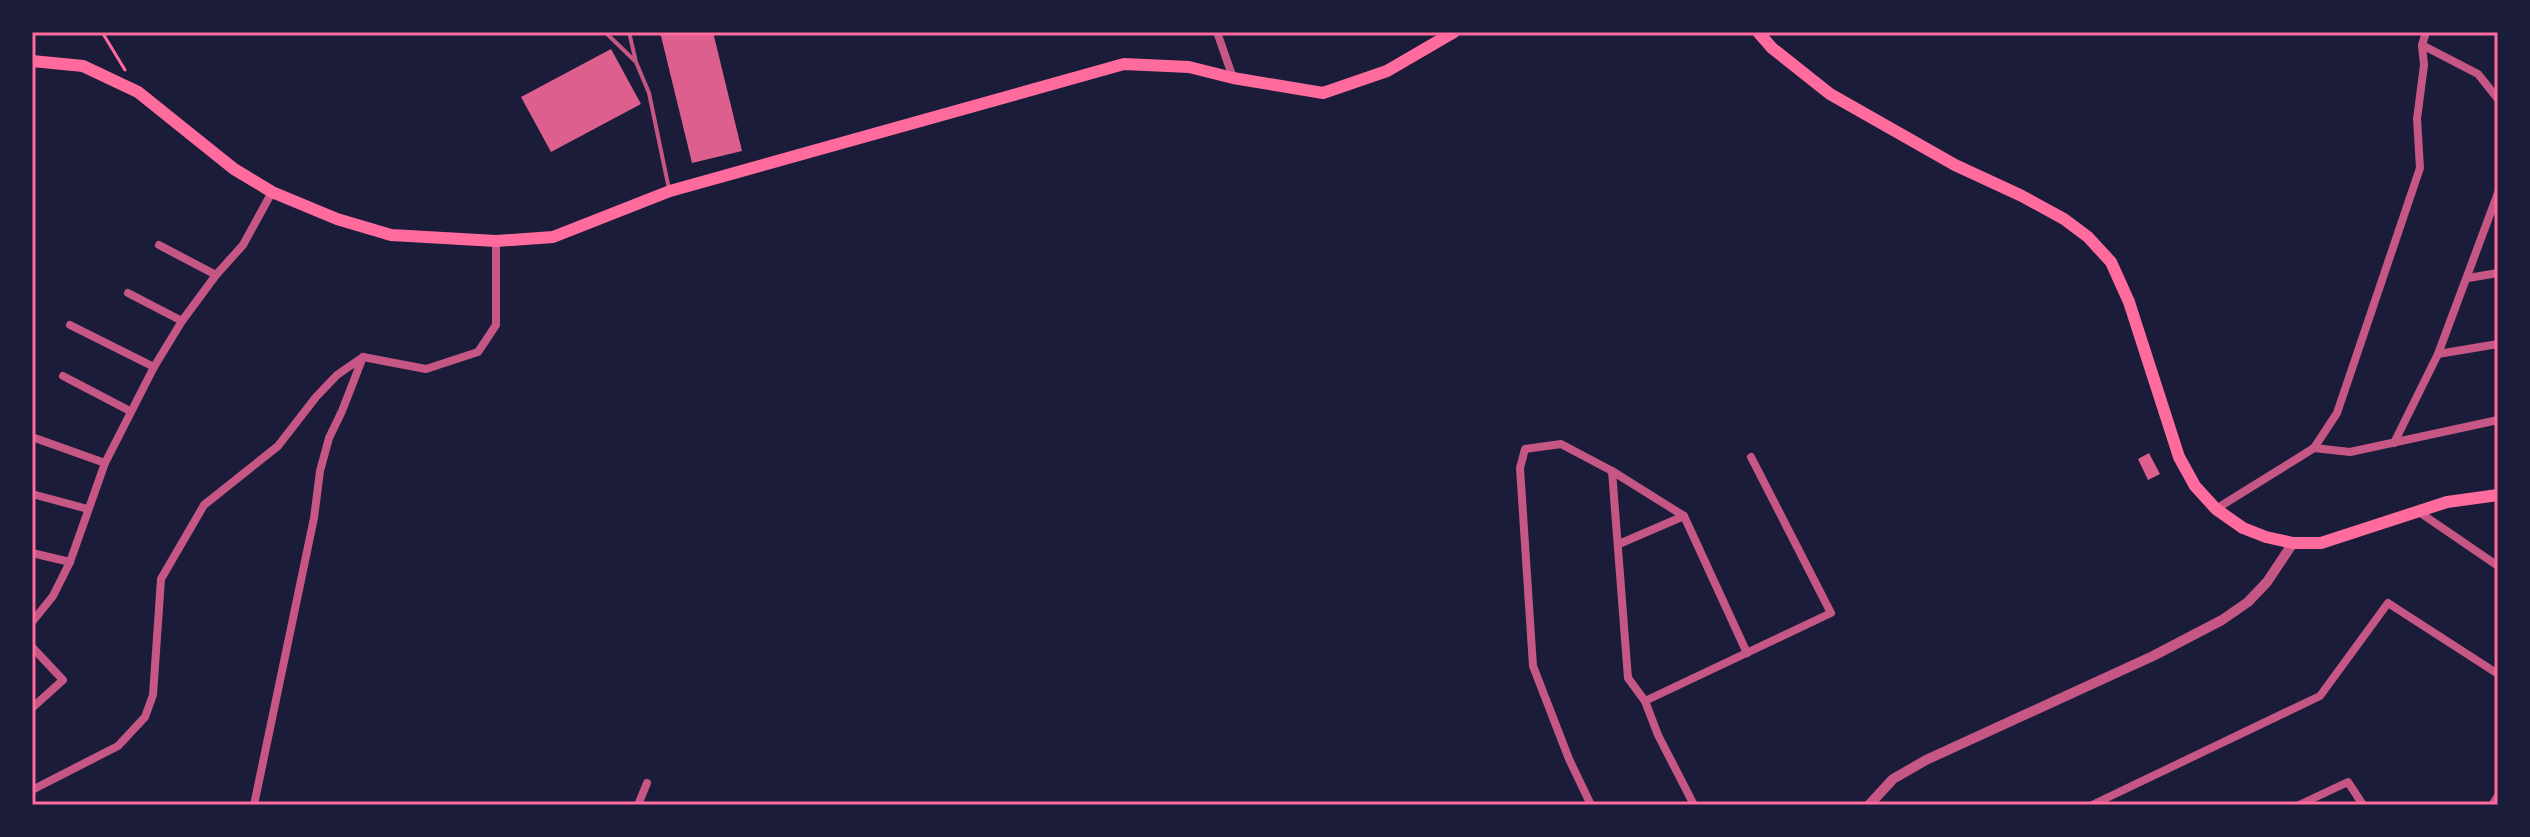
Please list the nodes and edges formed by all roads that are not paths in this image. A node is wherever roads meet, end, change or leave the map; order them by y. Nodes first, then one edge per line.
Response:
1 (605, 32) edge
2 (629, 32) edge
3 (1217, 32) edge
4 (1454, 32) edge
5 (1758, 32) edge
6 (2426, 32) edge
7 (2422, 45) junction
8 (32, 61) edge
9 (636, 62) junction
10 (1233, 78) junction
11 (2498, 99) edge
12 (670, 191) junction
13 (272, 192) junction
14 (2498, 197) edge
15 (496, 241) junction
16 (159, 245) dead end
17 (2498, 273) edge
18 (216, 275) junction
19 (2468, 278) junction
20 (128, 293) dead end
21 (182, 321) junction
22 (70, 325) dead end
23 (2498, 344) edge
24 (2438, 354) junction
25 (363, 357) junction
26 (154, 367) junction
27 (63, 376) dead end
28 (130, 411) junction
29 (2498, 420) edge
30 (32, 437) edge
31 (2394, 443) junction
32 (2314, 448) junction
33 (1751, 457) dead end
34 (105, 463) junction
35 (1612, 471) junction
36 (32, 494) edge
37 (2498, 495) edge
38 (88, 509) junction
39 (2216, 509) junction
40 (2419, 512) junction
41 (1684, 516) junction
42 (2293, 543) junction
43 (1619, 544) junction
44 (32, 553) edge
45 (70, 562) junction
46 (2498, 566) edge
47 (32, 622) edge
48 (32, 647) edge
49 (1747, 653) junction
50 (2498, 674) edge
51 (1645, 701) junction
52 (32, 708) edge
53 (647, 783) dead end
54 (32, 790) edge
55 (2498, 796) edge
56 (254, 805) edge
57 (638, 805) edge
58 (1591, 805) edge
59 (1694, 805) edge
60 (1869, 805) edge
61 (2092, 805) edge
62 (2299, 805) edge
63 (2363, 805) edge
64 (2492, 805) edge

1 - 9 lane
2 - 9 lane
3 - 10 street
4 - 10 main road
5 - 39 main road
6 - 7 street
7 - 11 street
7 - 32 street
8 - 13 main road
9 - 12 lane
10 - 12 main road
12 - 15 main road
13 - 15 main road
13 - 18 street
14 - 19 street
15 - 25 street
16 - 18 street
17 - 19 street
18 - 21 street
19 - 24 street
20 - 21 street
21 - 26 street
22 - 26 street
23 - 24 street
24 - 31 street
25 - 54 street
25 - 56 street
26 - 28 street
27 - 28 street
28 - 34 street
29 - 31 street
30 - 34 street
31 - 32 street
32 - 39 street
33 - 49 street
34 - 38 street
35 - 41 street
35 - 43 street
35 - 58 street
36 - 38 street
37 - 40 main road
38 - 45 street
39 - 42 main road
40 - 42 main road
40 - 46 street
41 - 43 street
41 - 49 street
42 - 60 street
43 - 51 street
44 - 45 street
45 - 47 street
48 - 52 street
49 - 51 street
50 - 61 street
51 - 59 street
53 - 57 street
55 - 64 street
62 - 63 street

